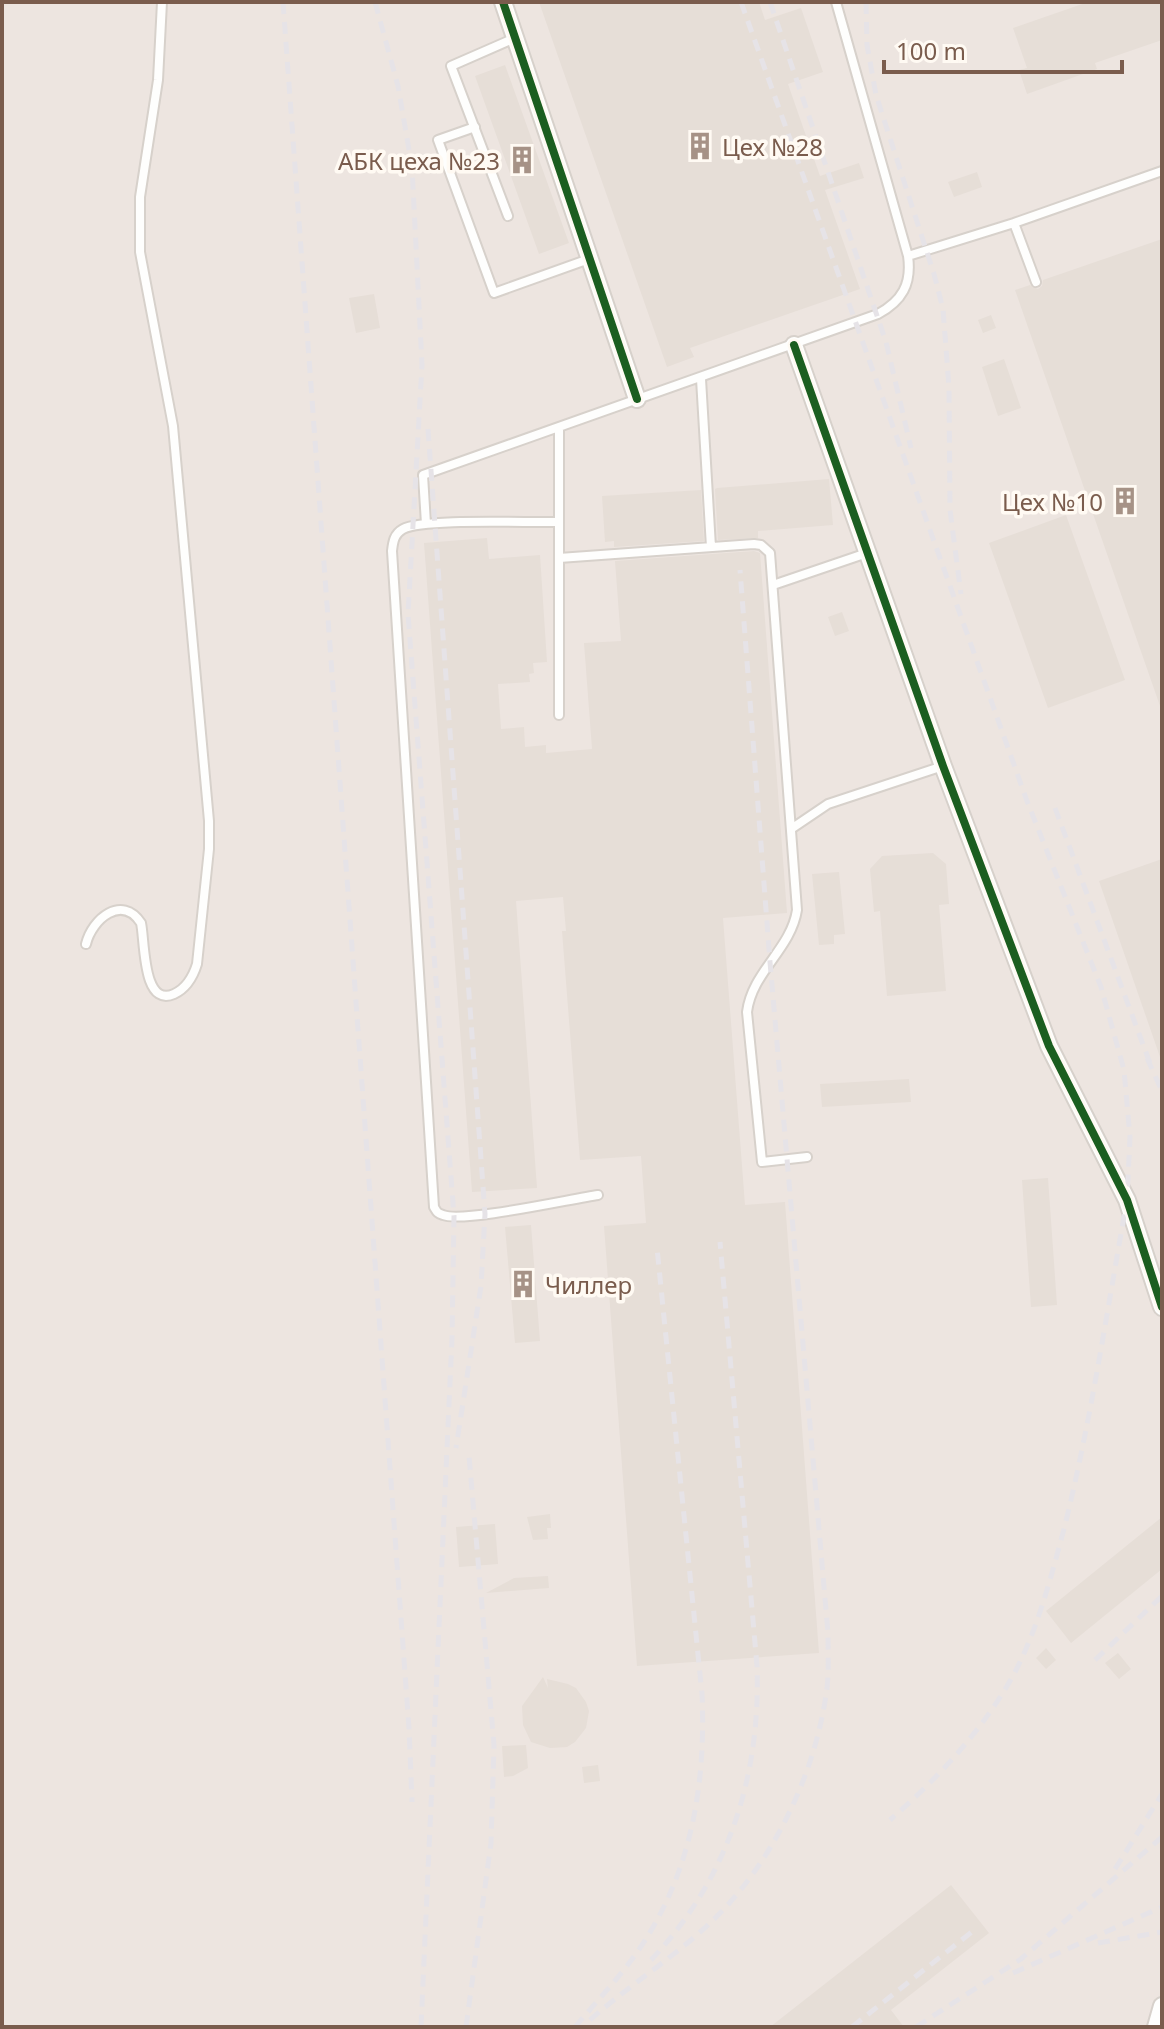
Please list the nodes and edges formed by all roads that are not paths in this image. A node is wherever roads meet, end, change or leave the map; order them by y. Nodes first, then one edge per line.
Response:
1 (162, 2) edge
2 (503, 2) edge
3 (836, 2) edge
4 (515, 38) junction
5 (475, 127) junction
6 (1162, 171) edge
7 (508, 216) dead end
8 (1014, 223) junction
9 (908, 256) junction
10 (589, 259) junction
11 (1036, 282) dead end
12 (794, 345) junction
13 (701, 379) junction
14 (637, 399) junction
15 (559, 427) junction
16 (559, 522) junction
17 (426, 524) junction
18 (711, 547) junction
19 (867, 553) junction
20 (559, 558) junction
21 (773, 585) junction
22 (559, 715) dead end
23 (943, 766) junction
24 (791, 829) junction
25 (86, 944) dead end
26 (807, 1157) dead end
27 (598, 1195) dead end
28 (1162, 1307) edge
29 (1162, 2006) edge
30 (1156, 2027) edge

1 - 25 lane
2 - 4 street
3 - 9 lane
4 - 5 lane
4 - 10 street
5 - 7 lane
5 - 10 lane
6 - 8 lane
8 - 9 lane
8 - 11 lane
9 - 12 lane
10 - 14 street
12 - 13 lane
12 - 19 street
13 - 14 lane
13 - 18 lane
14 - 15 lane
15 - 16 lane
15 - 17 lane
16 - 17 lane
16 - 20 lane
17 - 27 lane
18 - 20 lane
18 - 21 lane
19 - 21 lane
19 - 23 street
20 - 22 lane
21 - 24 lane
23 - 24 lane
23 - 28 street
24 - 26 lane
29 - 30 street

